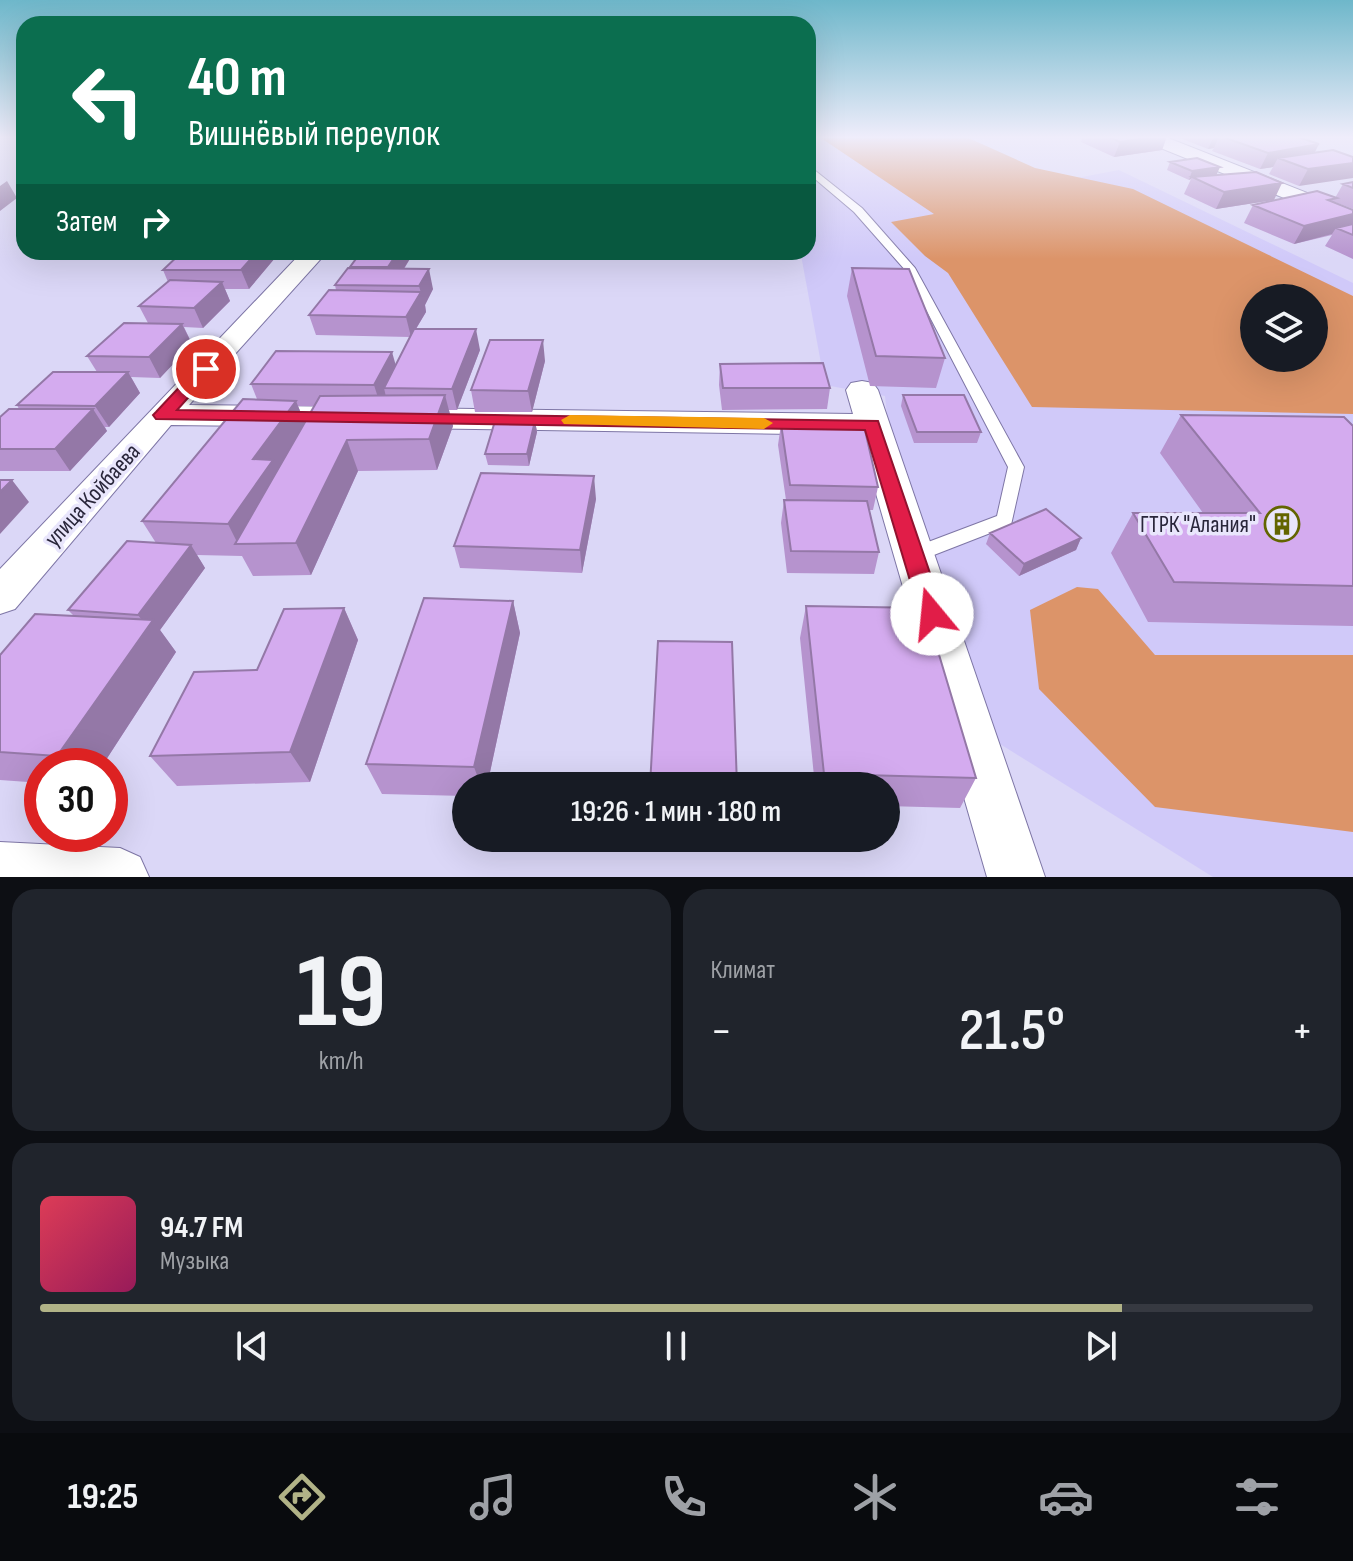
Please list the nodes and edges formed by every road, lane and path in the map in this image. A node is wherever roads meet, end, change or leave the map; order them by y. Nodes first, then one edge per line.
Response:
1 (819, 177) edge
2 (1249, 177) edge
3 (1353, 219) edge
4 (307, 260) edge
5 (162, 415) junction
6 (914, 555) junction
7 (0, 597) edge
8 (0, 871) edge
9 (120, 877) edge
10 (1016, 877) edge

1 - 6 lane
2 - 3 street
4 - 5 street, улица Койбаева
5 - 6 street
5 - 7 street, улица Койбаева
6 - 10 street
8 - 9 street

